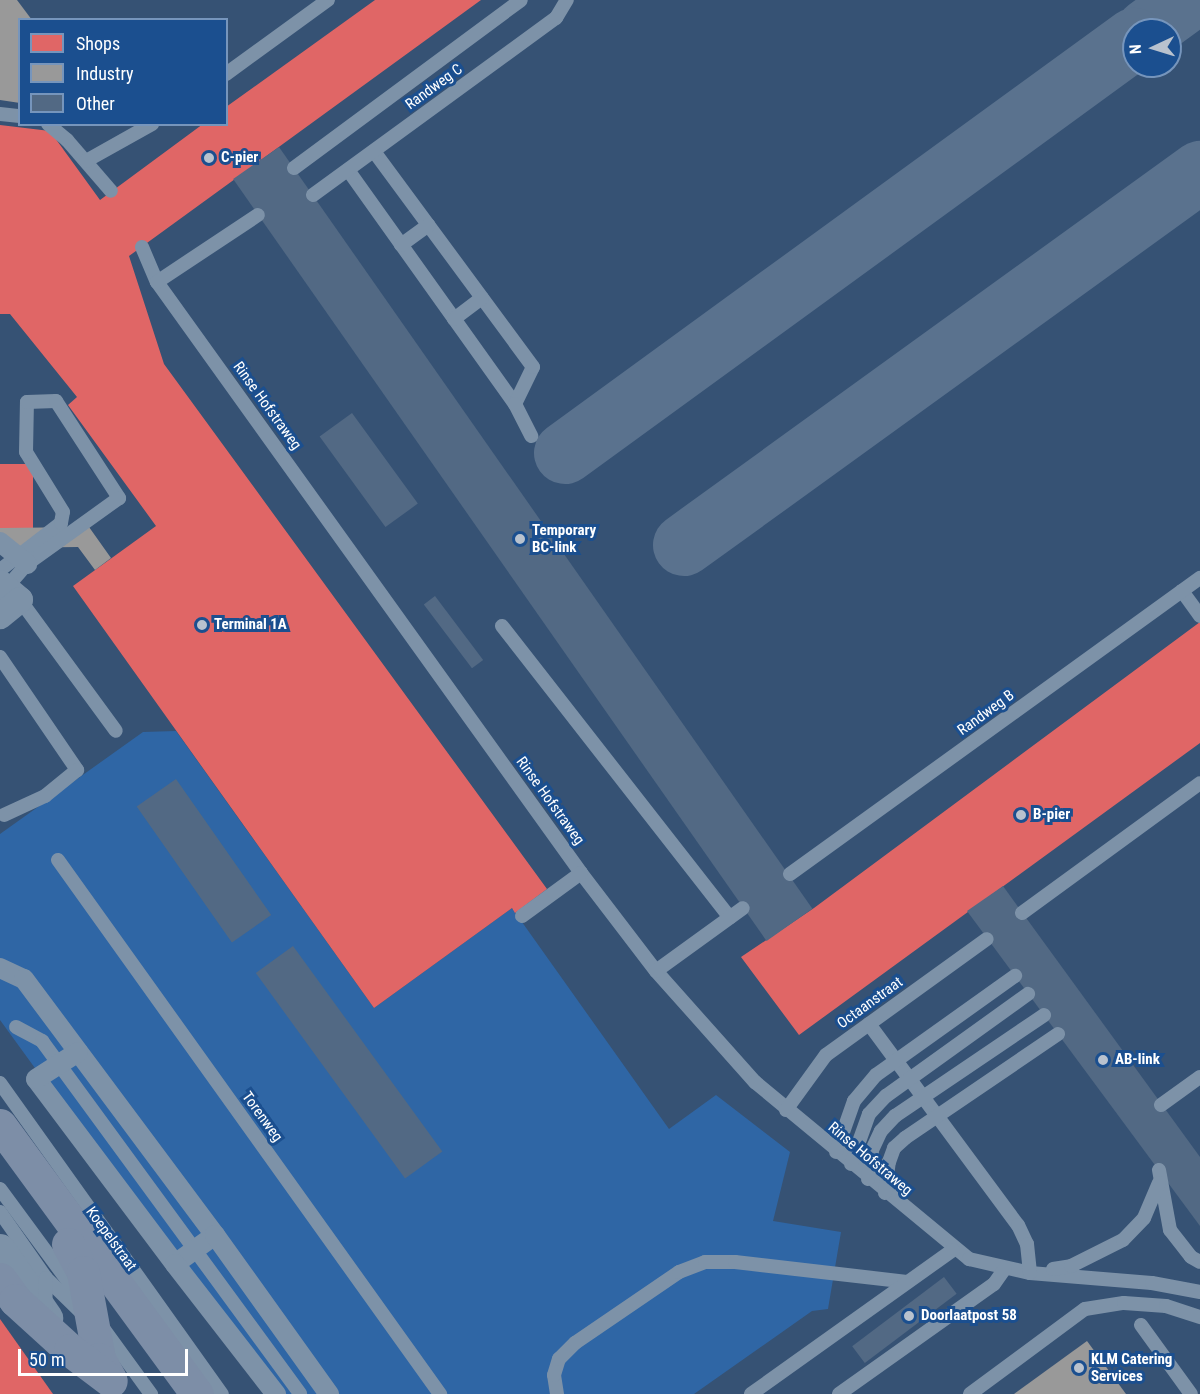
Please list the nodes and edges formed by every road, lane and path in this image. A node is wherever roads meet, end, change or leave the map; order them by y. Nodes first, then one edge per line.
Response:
1 (328, 0) edge
2 (521, 0) edge
3 (567, 0) edge
4 (228, 73) edge
5 (0, 114) edge
6 (18, 116) edge
7 (50, 126) edge
8 (148, 126) edge
9 (374, 151) junction
10 (86, 161) junction
11 (294, 168) dead end
12 (348, 170) junction
13 (111, 192) dead end
14 (313, 195) dead end
15 (258, 215) dead end
16 (429, 225) junction
17 (401, 245) junction
18 (142, 247) dead end
19 (157, 282) junction
20 (482, 298) junction
21 (454, 319) junction
22 (515, 404) junction
23 (531, 436) dead end
24 (0, 542) edge
25 (23, 560) junction
26 (1200, 578) edge
27 (5, 591) edge
28 (1182, 591) junction
29 (1200, 616) edge
30 (502, 626) dead end
31 (0, 657) edge
32 (116, 730) dead end
33 (1200, 783) edge
34 (4, 815) dead end
35 (58, 860) dead end
36 (581, 873) junction
37 (790, 874) dead end
38 (744, 908) dead end
39 (1022, 913) dead end
40 (522, 916) dead end
41 (730, 918) junction
42 (987, 939) dead end
43 (0, 968) edge
44 (656, 971) junction
45 (1015, 976) dead end
46 (1028, 994) dead end
47 (1044, 1015) dead end
48 (869, 1024) junction
49 (16, 1027) dead end
50 (1058, 1034) dead end
51 (78, 1052) junction
52 (896, 1060) junction
53 (58, 1063) junction
54 (1200, 1077) edge
55 (910, 1079) junction
56 (0, 1083) edge
57 (924, 1097) junction
58 (1161, 1105) dead end
59 (786, 1110) junction
60 (937, 1116) junction
61 (0, 1125) edge
62 (0, 1136) edge
63 (0, 1151) edge
64 (836, 1152) junction
65 (851, 1164) junction
66 (868, 1179) junction
67 (0, 1189) edge
68 (885, 1193) junction
69 (0, 1212) edge
70 (215, 1235) junction
71 (194, 1249) junction
72 (0, 1250) edge
73 (953, 1250) junction
74 (1200, 1262) edge
75 (175, 1264) junction
76 (1005, 1268) junction
77 (1030, 1273) junction
78 (46, 1278) junction
79 (0, 1279) edge
80 (907, 1282) junction
81 (1200, 1292) edge
82 (1200, 1317) edge
83 (91, 1322) junction
84 (1141, 1325) dead end
85 (45, 1327) junction
86 (111, 1390) edge
87 (151, 1394) edge
88 (187, 1394) edge
89 (197, 1394) edge
90 (222, 1394) edge
91 (276, 1394) edge
92 (300, 1394) edge
93 (329, 1394) edge
94 (440, 1394) edge
95 (557, 1394) edge
96 (751, 1394) edge
97 (839, 1394) edge
98 (970, 1394) edge
99 (1191, 1394) edge

1 - 4 lane
2 - 11 lane, Randweg C
3 - 9 lane, Randweg C
5 - 6 lane
7 - 10 lane
8 - 10 lane
9 - 12 lane, Randweg C
9 - 16 lane
10 - 13 lane
12 - 14 lane, Randweg C
12 - 17 lane
15 - 19 lane
16 - 17 lane
16 - 20 lane
17 - 21 lane
18 - 19 lane, Rinse Hofstraweg
19 - 36 lane, Rinse Hofstraweg
20 - 21 lane
20 - 22 lane
21 - 22 lane
22 - 23 lane
24 - 25 street
25 - 25 lane
25 - 27 lane
25 - 27 lane
26 - 28 lane, Randweg B
27 - 32 lane
28 - 29 lane
28 - 37 lane, Randweg B
30 - 41 lane
31 - 34 lane
33 - 39 lane
35 - 94 lane, Torenweg
36 - 40 lane
36 - 44 lane, Rinse Hofstraweg
38 - 41 lane
41 - 44 lane
42 - 48 lane, Octaanstraat
43 - 51 street
44 - 59 lane, Rinse Hofstraweg
45 - 52 lane
46 - 55 lane
47 - 57 lane
48 - 52 lane
48 - 59 lane, Octaanstraat
49 - 53 lane
50 - 60 lane
51 - 53 street
51 - 70 street
52 - 55 lane
52 - 64 lane
53 - 71 lane
53 - 75 street
54 - 58 lane
55 - 57 lane
55 - 65 lane
56 - 90 lane, Koepelstraat
57 - 60 lane
57 - 66 lane
59 - 64 lane, Rinse Hofstraweg
60 - 68 lane
60 - 77 lane
61 - 89 main road
62 - 88 street, Koepelstraat
63 - 83 main road, bridge
64 - 65 lane, Rinse Hofstraweg
65 - 66 lane, Rinse Hofstraweg
66 - 68 lane, Rinse Hofstraweg
67 - 87 lane
68 - 73 lane, Rinse Hofstraweg
69 - 78 lane
70 - 71 street
70 - 93 street
71 - 75 street
71 - 92 lane
72 - 86 street
73 - 76 lane, Rinse Hofstraweg
73 - 80 lane
74 - 77 lane, Rinse Hofstraweg
75 - 91 street
76 - 77 lane, Rinse Hofstraweg
76 - 97 lane
77 - 81 lane, Rinse Hofstraweg
78 - 83 lane
78 - 85 lane, bridge
79 - 85 main road, bridge
80 - 95 lane
80 - 96 lane
82 - 98 lane
83 - 86 main road, bridge
84 - 99 lane
85 - 86 main road, bridge

